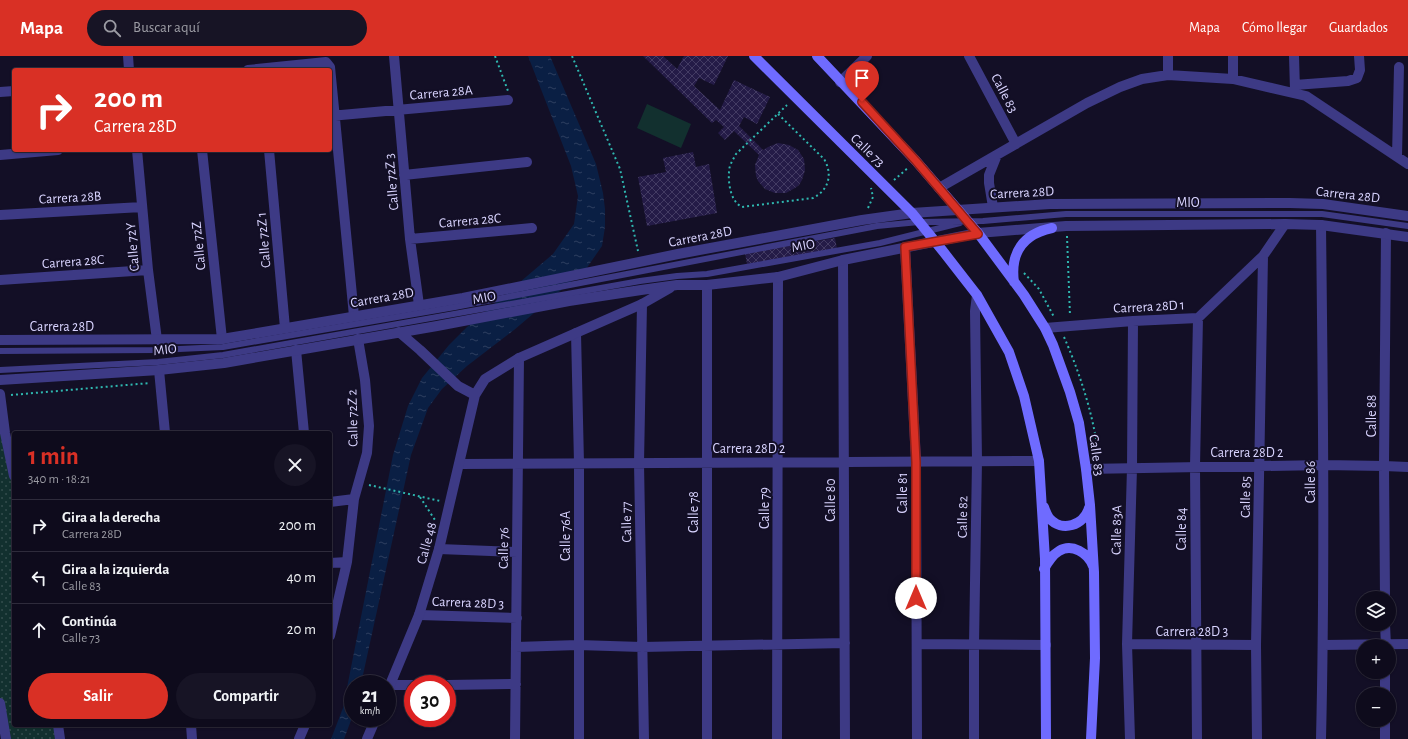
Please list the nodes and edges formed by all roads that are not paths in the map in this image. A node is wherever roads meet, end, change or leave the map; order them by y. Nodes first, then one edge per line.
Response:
1 (128, 56) edge
2 (394, 56) edge
3 (754, 56) edge
4 (817, 56) edge
5 (867, 56) edge
6 (969, 56) edge
7 (1168, 56) edge
8 (1233, 56) edge
9 (1294, 56) edge
10 (1359, 56) edge
11 (1400, 67) dead end
12 (129, 68) edge
13 (268, 68) edge
14 (330, 68) edge
15 (1168, 75) junction
16 (1233, 79) junction
17 (840, 82) junction
18 (1295, 89) junction
19 (12, 90) edge
20 (0, 92) edge
21 (508, 100) road end
22 (399, 110) junction
23 (332, 116) edge
24 (1016, 144) junction
25 (35, 152) edge
26 (137, 152) edge
27 (202, 152) edge
28 (269, 152) edge
29 (0, 155) edge
30 (997, 155) junction
31 (1397, 156) junction
32 (527, 162) dead end
33 (1408, 164) edge
34 (404, 175) junction
35 (939, 188) junction
36 (142, 207) junction
37 (993, 207) junction
38 (957, 209) junction
39 (912, 213) junction
40 (0, 215) edge
41 (1408, 216) edge
42 (968, 221) junction
43 (919, 222) junction
44 (1285, 224) junction
45 (1321, 225) junction
46 (1408, 226) edge
47 (532, 228) dead end
48 (1052, 228) junction
49 (928, 232) junction
50 (1386, 233) junction
51 (978, 234) junction
52 (1408, 237) edge
53 (410, 239) junction
54 (935, 241) junction
55 (905, 247) junction
56 (1262, 256) junction
57 (842, 260) junction
58 (148, 270) junction
59 (778, 277) junction
60 (0, 280) edge
61 (1014, 282) junction
62 (677, 285) junction
63 (707, 285) junction
64 (977, 295) junction
65 (642, 304) junction
66 (419, 305) junction
67 (354, 316) junction
68 (1198, 318) junction
69 (1133, 321) junction
70 (285, 328) junction
71 (1045, 328) junction
72 (399, 332) junction
73 (576, 333) junction
74 (222, 339) junction
75 (358, 339) junction
76 (0, 340) edge
77 (157, 340) junction
78 (296, 350) junction
79 (0, 351) edge
80 (519, 358) junction
81 (0, 370) edge
82 (159, 370) junction
83 (0, 380) edge
84 (0, 394) edge
85 (475, 395) junction
86 (3, 428) edge
87 (165, 431) edge
88 (304, 431) edge
89 (12, 460) edge
90 (977, 461) junction
91 (1039, 461) junction
92 (708, 462) junction
93 (778, 462) junction
94 (844, 462) junction
95 (916, 462) junction
96 (579, 463) junction
97 (639, 463) junction
98 (460, 464) junction
99 (518, 464) junction
100 (1324, 465) junction
101 (1195, 466) junction
102 (1259, 466) junction
103 (1384, 466) junction
104 (1408, 467) edge
105 (1132, 468) junction
106 (1086, 469) junction
107 (354, 499) junction
108 (1041, 501) junction
109 (332, 502) edge
110 (1090, 505) junction
111 (440, 549) junction
112 (517, 552) junction
113 (347, 562) junction
114 (332, 563) edge
115 (1044, 569) junction
116 (1094, 572) junction
117 (1385, 591) edge
118 (419, 615) junction
119 (517, 618) junction
120 (332, 621) edge
121 (845, 643) junction
122 (917, 644) junction
123 (974, 644) junction
124 (1127, 644) junction
125 (1408, 644) edge
126 (578, 645) junction
127 (707, 645) junction
128 (778, 645) junction
129 (1046, 645) junction
130 (1196, 645) junction
131 (1256, 645) junction
132 (1323, 645) junction
133 (1356, 645) edge
134 (1396, 645) edge
135 (516, 647) junction
136 (642, 647) junction
137 (394, 675) edge
138 (456, 684) edge
139 (516, 684) junction
140 (0, 703) edge
141 (1, 717) edge
142 (58, 727) edge
143 (191, 727) edge
144 (304, 727) edge
145 (372, 727) edge
146 (1385, 727) edge
147 (6, 739) edge
148 (60, 739) edge
149 (192, 739) edge
150 (300, 739) edge
151 (367, 739) edge
152 (515, 739) edge
153 (578, 739) edge
154 (644, 739) edge
155 (707, 739) edge
156 (777, 739) edge
157 (845, 739) edge
158 (917, 739) edge
159 (974, 739) edge
160 (1046, 739) edge
161 (1090, 739) edge
162 (1130, 739) edge
163 (1197, 739) edge
164 (1257, 739) edge
165 (1321, 739) edge
166 (1384, 739) edge

1 - 12 street
2 - 22 street, Calle 72Z 3
3 - 39 main road, Calle 73
4 - 17 main road, Calle 73
5 - 17 street
6 - 24 street, Calle 83
7 - 15 street
8 - 16 street
9 - 18 street
10 - 18 street
11 - 31 street
13 - 14 street
15 - 16 street
15 - 24 street
16 - 18 street
17 - 35 main road, Calle 73
18 - 31 street
19 - 20 street
21 - 22 street, Carrera 28A
22 - 23 street, Carrera 28A
22 - 34 street, Calle 72Z 3
23 - 67 street
24 - 30 street
25 - 29 street
26 - 36 street, Calle 72Y
27 - 74 street, Calle 72Z
28 - 70 street, Calle 72Z 1
30 - 35 street
30 - 37 street
31 - 33 street
32 - 34 street
34 - 53 street, Calle 72Z 3
35 - 38 main road, Calle 73
36 - 40 street, Carrera 28B
36 - 58 street, Calle 72Y
37 - 38 street, Carrera 28D
37 - 41 street, Carrera 28D
38 - 39 street, Carrera 28D
38 - 42 main road, Calle 83
39 - 43 main road
39 - 66 street, Carrera 28D
42 - 43 lane, MIO
42 - 46 lane, MIO
42 - 49 lane, MIO
42 - 51 main road, Calle 83
43 - 49 main road
43 - 79 lane, MIO
44 - 45 street
44 - 48 street
44 - 56 street, Carrera 28D 1
45 - 50 street
45 - 100 street, Calle 86
47 - 53 street, Carrera 28C
48 - 51 street
48 - 61 main road
49 - 54 main road
49 - 81 lane, MIO
50 - 52 street
50 - 103 street, Calle 88
51 - 54 street
51 - 61 main road, Calle 83
53 - 66 street, Calle 72Z 3
54 - 55 street
54 - 64 main road
55 - 57 street
55 - 95 street, Calle 81
56 - 68 street, Carrera 28D 1
56 - 102 street, Calle 85
57 - 59 street
57 - 94 street, Calle 80
58 - 60 street, Carrera 28C
58 - 77 street, Calle 72Y
59 - 63 street
59 - 93 street, Calle 79
61 - 71 main road, Calle 83
62 - 63 street
62 - 65 street
62 - 72 street
63 - 92 street, Calle 78
64 - 90 street, Calle 82
64 - 91 main road
65 - 73 street
65 - 97 street, Calle 77
66 - 67 street, Carrera 28D
67 - 70 street, Carrera 28D
68 - 69 street, Carrera 28D 1
68 - 101 street, Calle 84
69 - 71 street, Carrera 28D 1
69 - 105 street, Calle 83A
70 - 74 street, Carrera 28D
71 - 106 main road, Calle 83
72 - 75 street
72 - 85 street
73 - 80 street
73 - 96 street, Calle 76A
74 - 77 street, Carrera 28D
75 - 78 street
75 - 107 street, Calle 72Z 2
76 - 77 street, Carrera 28D
78 - 82 street
78 - 88 street
80 - 85 street
80 - 99 street, Calle 76
82 - 83 street
82 - 87 street
84 - 86 street
85 - 98 street, Calle 48
86 - 89 street
90 - 91 street, Carrera 28D 2
90 - 95 street, Carrera 28D 2
90 - 123 street, Calle 82
91 - 108 main road
92 - 93 street, Carrera 28D 2
92 - 97 street, Carrera 28D 2
92 - 127 street, Calle 78
93 - 94 street, Carrera 28D 2
93 - 128 street, Calle 79
94 - 95 street, Carrera 28D 2
94 - 121 street, Calle 80
95 - 122 street, Calle 81
96 - 97 street, Carrera 28D 2
96 - 99 street, Carrera 28D 2
96 - 126 street, Calle 76A
97 - 136 street, Calle 77
98 - 99 street, Carrera 28D 2
98 - 111 street, Calle 48
99 - 112 street, Calle 76
100 - 102 street, Carrera 28D 2
100 - 103 street, Carrera 28D 2
100 - 132 street, Calle 86
101 - 102 street, Carrera 28D 2
101 - 105 street, Carrera 28D 2
101 - 130 street, Calle 84
102 - 131 street, Calle 85
103 - 104 street, Carrera 28D 2
103 - 117 street, Calle 88
105 - 106 street, Carrera 28D 2
105 - 124 street, Calle 83A
106 - 110 main road, Calle 83
107 - 109 street
107 - 113 street, Calle 72Z 2
108 - 110 main road
108 - 115 main road
110 - 116 main road, Calle 83
111 - 112 street
111 - 118 street, Calle 48
112 - 119 street, Calle 76
113 - 114 street
113 - 120 street, Calle 72Z 2
115 - 116 main road
115 - 129 main road
116 - 161 main road, Calle 83
118 - 119 street, Carrera 28D 3
118 - 137 street, Calle 48
119 - 135 street, Calle 76
121 - 128 street
121 - 157 street, Calle 80
122 - 123 street
122 - 158 street, Calle 81
123 - 129 street
123 - 159 street, Calle 82
124 - 130 street, Carrera 28D 3
124 - 162 street, Calle 83A
125 - 134 street
126 - 135 street
126 - 136 street
126 - 153 street, Calle 76A
127 - 128 street
127 - 136 street
127 - 155 street, Calle 78
128 - 156 street, Calle 79
129 - 160 main road
130 - 131 street, Carrera 28D 3
130 - 163 street, Calle 84
131 - 164 street, Calle 85
132 - 133 street
132 - 165 street, Calle 86
135 - 139 street, Calle 76
136 - 154 street, Calle 77
138 - 139 street
139 - 152 street, Calle 76
140 - 141 street
141 - 147 street
142 - 148 street
143 - 149 street
144 - 150 street
145 - 151 street
146 - 166 street

